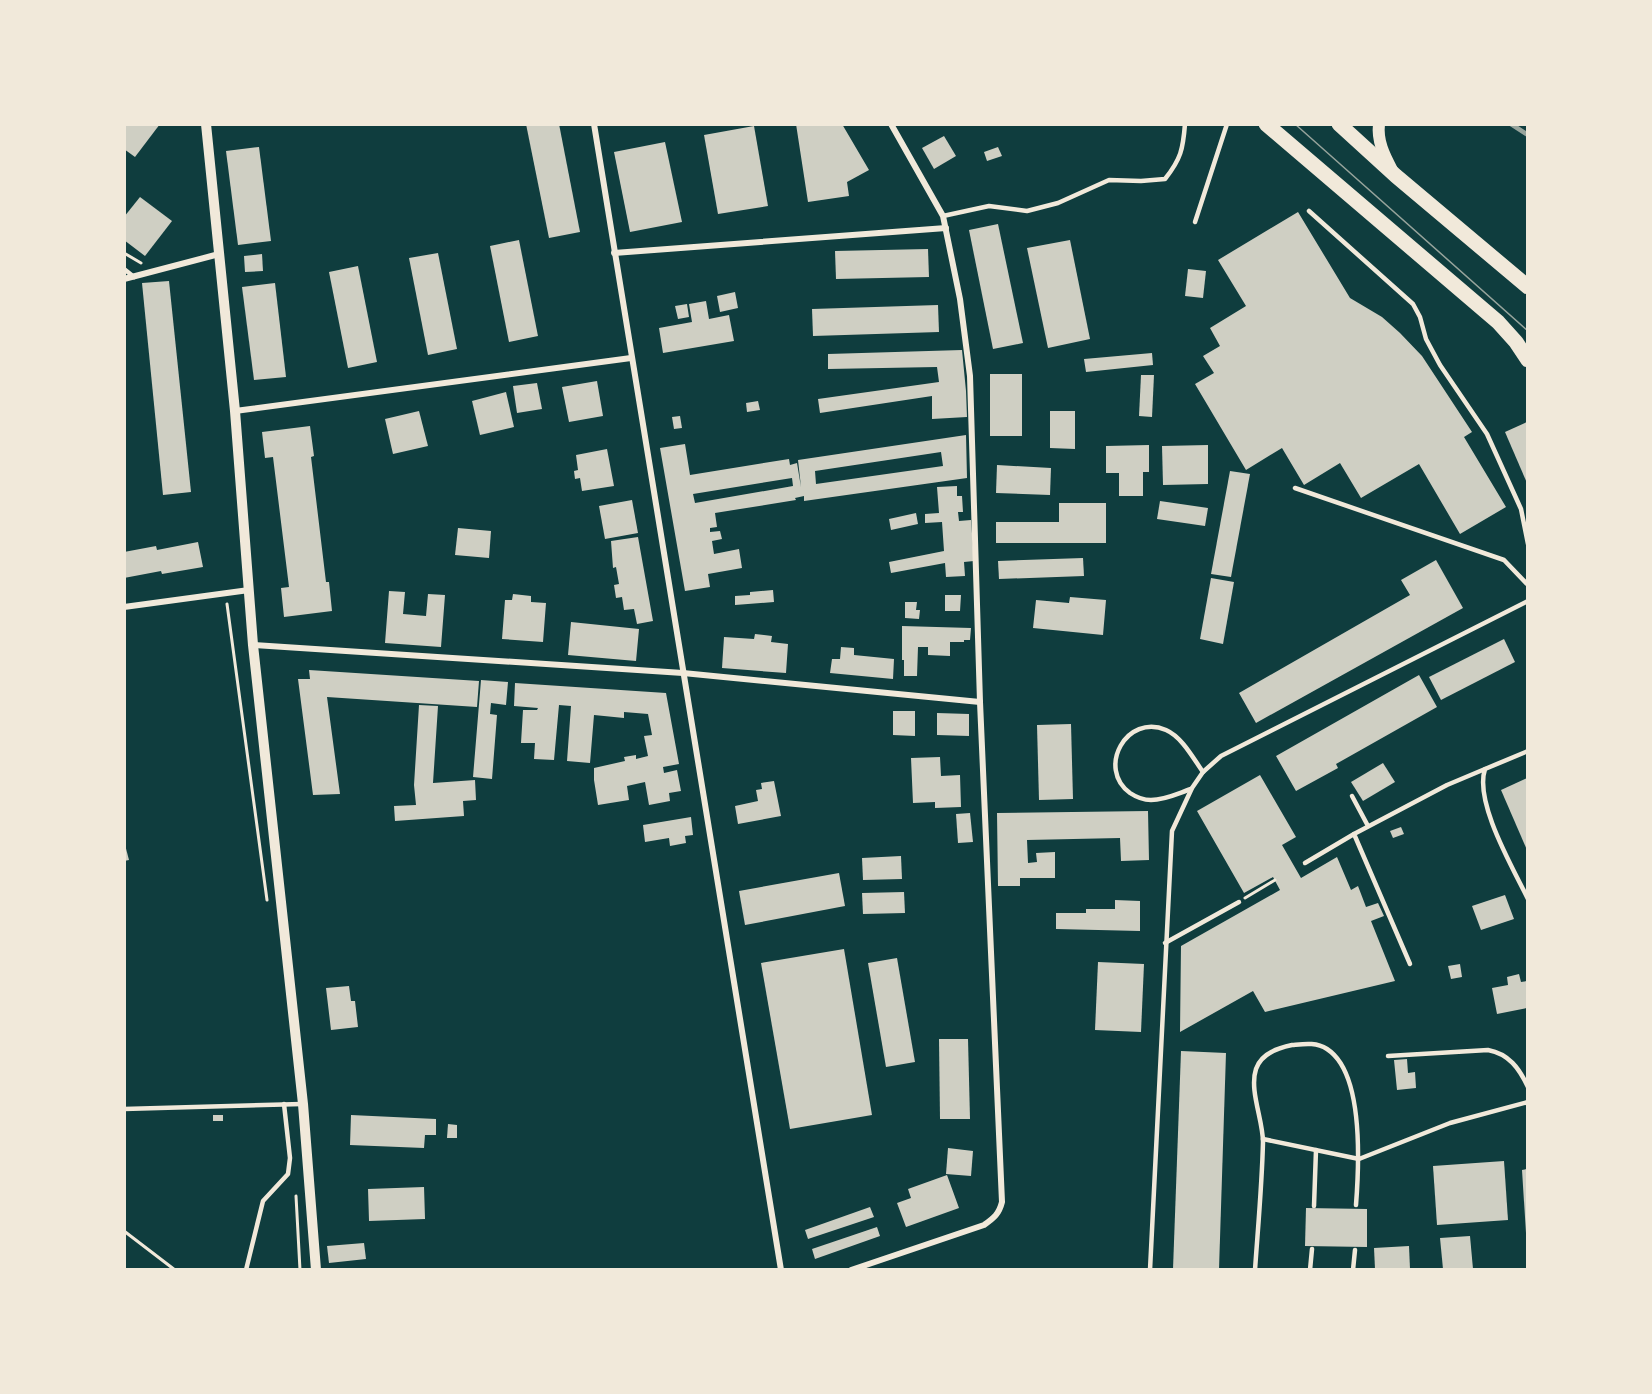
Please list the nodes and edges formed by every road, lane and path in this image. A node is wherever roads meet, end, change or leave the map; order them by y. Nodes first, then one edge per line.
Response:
1 (594, 124) edge
2 (891, 124) edge
3 (1185, 124) edge
4 (1227, 124) edge
5 (1266, 124) edge
6 (1339, 124) edge
7 (1379, 124) edge
8 (209, 125) edge
9 (1396, 176) junction
10 (1309, 211) dead end
11 (943, 216) junction
12 (1195, 222) dead end
13 (946, 228) junction
14 (124, 253) edge
15 (614, 253) junction
16 (219, 254) junction
17 (124, 269) edge
18 (153, 272) junction
19 (134, 277) junction
20 (124, 279) edge
21 (1527, 287) edge
22 (631, 358) junction
23 (1527, 360) edge
24 (235, 411) junction
25 (1295, 488) dead end
26 (1527, 544) edge
27 (1527, 579) edge
28 (1527, 584) edge
29 (249, 590) junction
30 (225, 593) junction
31 (1527, 601) edge
32 (124, 607) edge
33 (253, 645) junction
34 (683, 673) junction
35 (980, 702) junction
36 (1527, 751) edge
37 (1485, 769) junction
38 (1203, 772) junction
39 (1192, 788) junction
40 (1353, 796) dead end
41 (1368, 826) junction
42 (1354, 834) junction
43 (1305, 863) dead end
44 (1275, 880) dead end
45 (1527, 899) edge
46 (1239, 902) joint
47 (267, 907) dead end
48 (1166, 943) junction
49 (1410, 964) dead end
50 (1388, 1056) dead end
51 (1527, 1087) edge
52 (1527, 1102) edge
53 (284, 1104) junction
54 (303, 1104) junction
55 (124, 1108) edge
56 (1263, 1139) junction
57 (1316, 1150) junction
58 (1359, 1159) junction
59 (295, 1186) dead end
60 (1356, 1205) dead end
61 (1314, 1206) dead end
62 (124, 1231) edge
63 (1312, 1249) dead end
64 (1355, 1250) dead end
65 (175, 1269) edge
66 (246, 1269) edge
67 (300, 1269) edge
68 (316, 1269) edge
69 (781, 1269) edge
70 (851, 1269) edge
71 (1150, 1269) edge
72 (1255, 1269) edge
73 (1310, 1269) edge
74 (1353, 1269) edge

1 - 15 street
2 - 11 street
3 - 11 lane
4 - 12 lane
5 - 23 main road
6 - 9 main road
7 - 9 main road
8 - 16 street
9 - 21 main road
10 - 26 lane
11 - 13 street
13 - 15 street
13 - 35 street
14 - 18 path
15 - 22 street
16 - 18 street
16 - 24 street
17 - 19 lane
18 - 19 street
19 - 20 street
22 - 24 street
22 - 34 street
24 - 29 street
25 - 28 lane
27 - 28 lane
29 - 30 street
29 - 33 street
30 - 32 street
30 - 47 path
31 - 38 lane
33 - 34 street
33 - 54 street
34 - 35 street
34 - 69 street
35 - 70 street
36 - 37 lane
37 - 41 lane
37 - 45 lane
38 - 39 lane
38 - 39 lane
39 - 48 lane
40 - 41 lane
41 - 42 lane
42 - 43 lane
42 - 49 lane
44 - 46 path
46 - 48 lane
48 - 71 lane
50 - 51 lane
52 - 58 lane
53 - 54 lane
53 - 55 lane
53 - 66 lane
54 - 68 street
56 - 57 lane
56 - 58 lane
56 - 72 lane
57 - 58 lane
57 - 61 lane
58 - 60 lane
59 - 67 path
62 - 65 path
63 - 73 lane
64 - 74 lane

